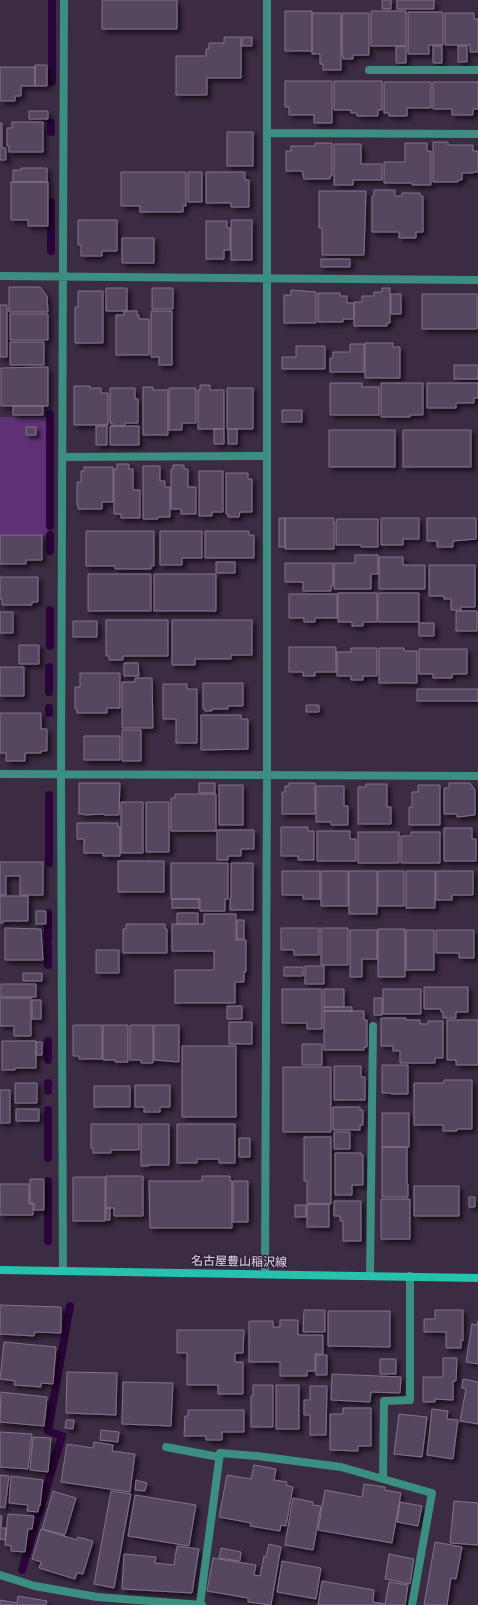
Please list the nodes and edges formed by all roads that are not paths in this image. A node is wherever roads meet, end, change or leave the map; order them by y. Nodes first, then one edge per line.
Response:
1 (64, 0) edge
2 (267, 0) edge
3 (369, 70) dead end
4 (478, 70) edge
5 (267, 133) junction
6 (478, 134) edge
7 (0, 276) edge
8 (62, 276) junction
9 (266, 278) junction
10 (478, 280) edge
11 (267, 456) junction
12 (62, 457) junction
13 (0, 774) edge
14 (61, 774) junction
15 (267, 775) junction
16 (478, 776) edge
17 (373, 1026) dead end
18 (0, 1270) edge
19 (63, 1271) junction
20 (265, 1274) junction
21 (370, 1276) junction
22 (410, 1276) junction
23 (478, 1278) edge
24 (166, 1447) dead end
25 (219, 1457) junction
26 (383, 1479) junction
27 (0, 1575) edge
28 (201, 1605) edge
29 (412, 1605) edge

1 - 8 street
2 - 5 street
3 - 4 street
5 - 6 street
5 - 9 street
7 - 8 street
8 - 9 street
8 - 12 street
9 - 10 street
9 - 11 street
11 - 12 street
11 - 15 street
12 - 14 street
13 - 14 street
14 - 15 street
14 - 19 street
15 - 16 street
15 - 20 street
17 - 21 street
18 - 19 main road, 名古屋豊山稲沢線
19 - 20 main road, 名古屋豊山稲沢線
20 - 21 main road, 名古屋豊山稲沢線
21 - 22 main road, 名古屋豊山稲沢線
22 - 23 main road, 名古屋豊山稲沢線
22 - 26 street
24 - 25 street
25 - 26 street
25 - 28 street
26 - 29 street
27 - 28 street

